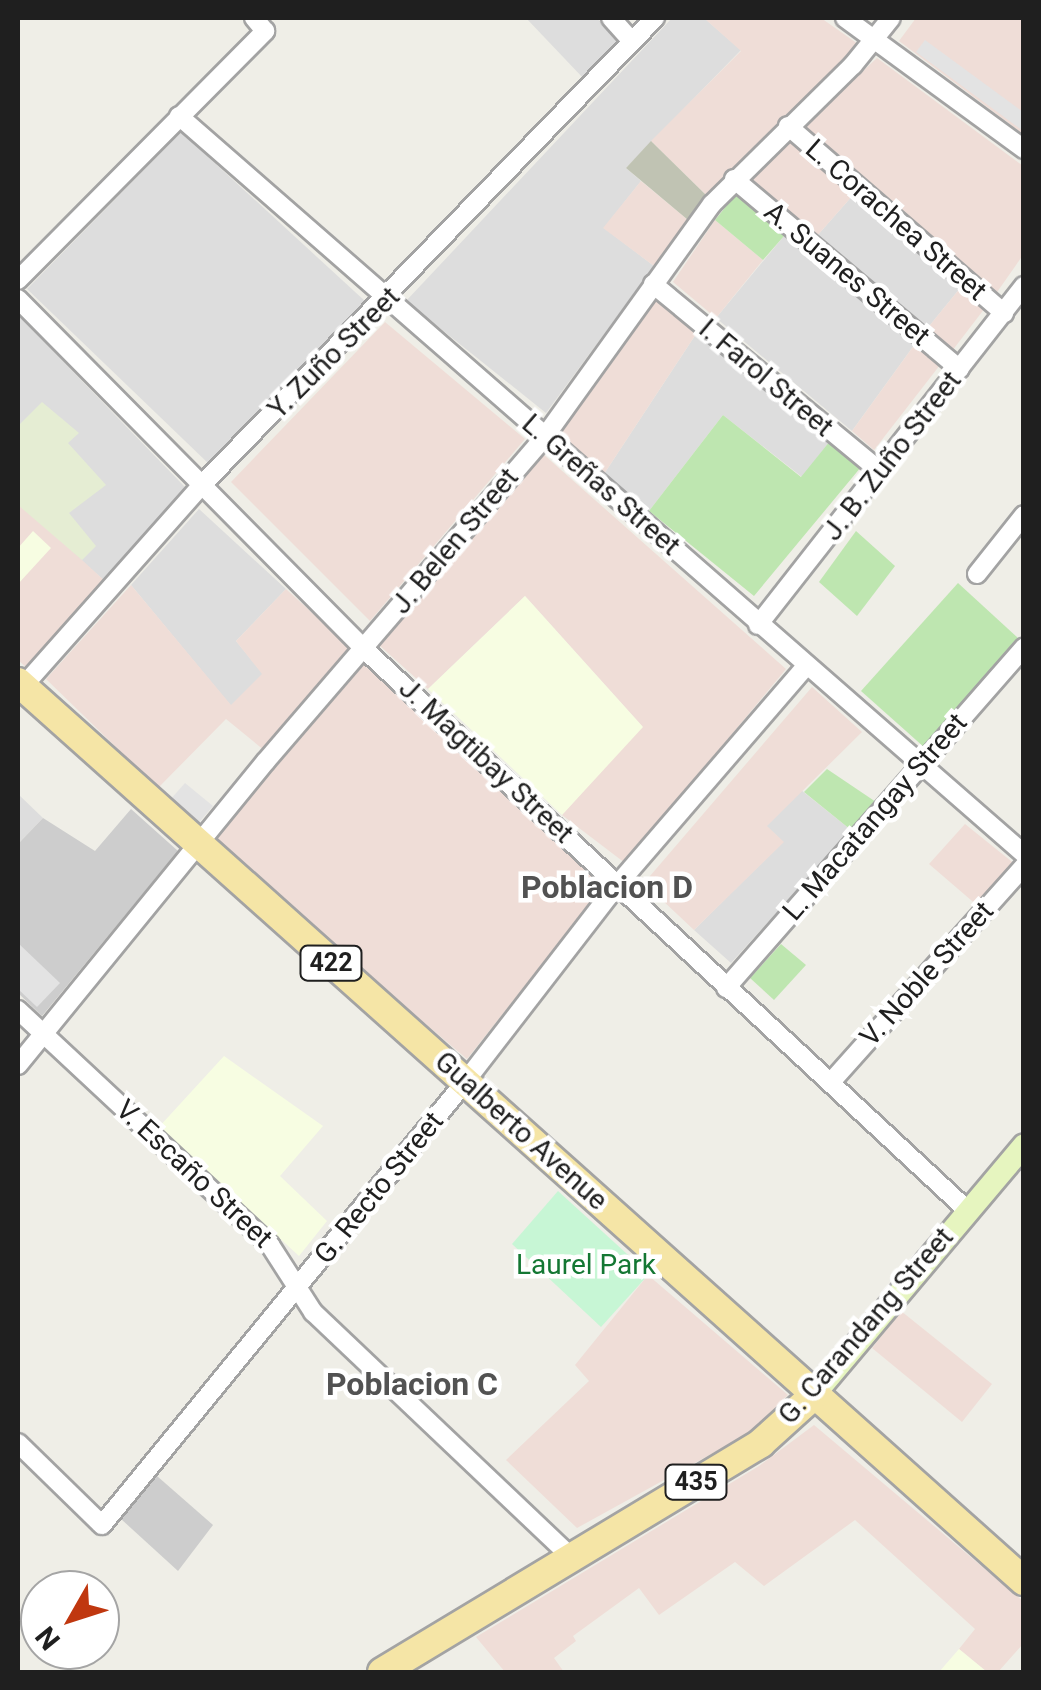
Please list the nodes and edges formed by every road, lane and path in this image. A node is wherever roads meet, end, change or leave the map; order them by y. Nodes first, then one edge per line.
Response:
1 (254, 18) edge
2 (612, 18) edge
3 (655, 18) edge
4 (845, 18) edge
5 (891, 18) edge
6 (875, 39) junction
7 (632, 41) junction
8 (178, 116) junction
9 (788, 126) junction
10 (1024, 149) edge
11 (734, 179) junction
12 (18, 280) edge
13 (653, 284) junction
14 (1024, 286) edge
15 (18, 299) edge
16 (386, 302) junction
17 (1004, 313) junction
18 (960, 369) junction
19 (546, 435) junction
20 (880, 472) junction
21 (199, 488) junction
22 (1024, 515) edge
23 (977, 574) dead end
24 (758, 624) junction
25 (1024, 647) edge
26 (364, 649) junction
27 (806, 666) junction
28 (19, 687) edge
29 (921, 765) junction
30 (197, 844) junction
31 (1024, 854) edge
32 (1024, 866) edge
33 (618, 884) junction
34 (726, 988) junction
35 (18, 1010) edge
36 (42, 1033) junction
37 (18, 1066) edge
38 (466, 1082) junction
39 (831, 1082) junction
40 (1024, 1145) edge
41 (967, 1210) junction
42 (301, 1284) junction
43 (813, 1396) junction
44 (18, 1443) edge
45 (571, 1557) junction
46 (1024, 1581) edge
47 (388, 1671) edge

1 - 8 street
2 - 7 street
3 - 7 street, Y. Zuño Street
4 - 6 street
5 - 6 street, J. Belen Street
6 - 9 street, J. Belen Street
6 - 10 street
7 - 16 street, Y. Zuño Street
8 - 12 street
8 - 16 street, L. Greñas Street
9 - 11 street, J. Belen Street
9 - 17 street, L. Corachea Street
11 - 13 street, J. Belen Street
11 - 18 street, A. Suanes Street
13 - 19 street, J. Belen Street
13 - 20 street, I. Farol Street
14 - 17 street, J. B. Zuño Street
15 - 21 street, J. Magtibay Street
16 - 19 street, L. Greñas Street
16 - 21 street, Y. Zuño Street
17 - 18 street, J. B. Zuño Street
18 - 20 street, J. B. Zuño Street
19 - 24 street, L. Greñas Street
19 - 26 street, J. Belen Street
20 - 24 street, J. B. Zuño Street
21 - 26 street, J. Magtibay Street
21 - 28 street, Y. Zuño Street
22 - 23 street
24 - 27 street, L. Greñas Street
25 - 29 street, L. Macatangay Street
26 - 30 street, J. Belen Street
26 - 33 street, J. Magtibay Street
27 - 29 street, L. Greñas Street
27 - 33 street, G. Recto Street
28 - 30 main road, Gualberto Avenue / 422
29 - 31 street, L. Greñas Street
29 - 34 street, L. Macatangay Street
30 - 36 street, J. Belen Street
30 - 38 main road, Gualberto Avenue / 422
32 - 39 street, V. Noble Street
33 - 34 street, J. Magtibay Street
33 - 38 street, G. Recto Street
34 - 39 street, J. Magtibay Street
35 - 36 street, V. Escaño Street
36 - 37 street, J. Belen Street
36 - 42 street, V. Escaño Street
38 - 42 street, G. Recto Street
38 - 43 main road, Gualberto Avenue / 422
39 - 41 street, J. Magtibay Street
40 - 41 main road, G. Carandang Street
41 - 43 main road, G. Carandang Street
42 - 44 street, G. Recto Street
42 - 45 street, V. Escaño Street
43 - 45 main road, G. Carandang Street / 435
43 - 46 main road, Gualberto Avenue
45 - 47 main road, G. Carandang Street / 435

